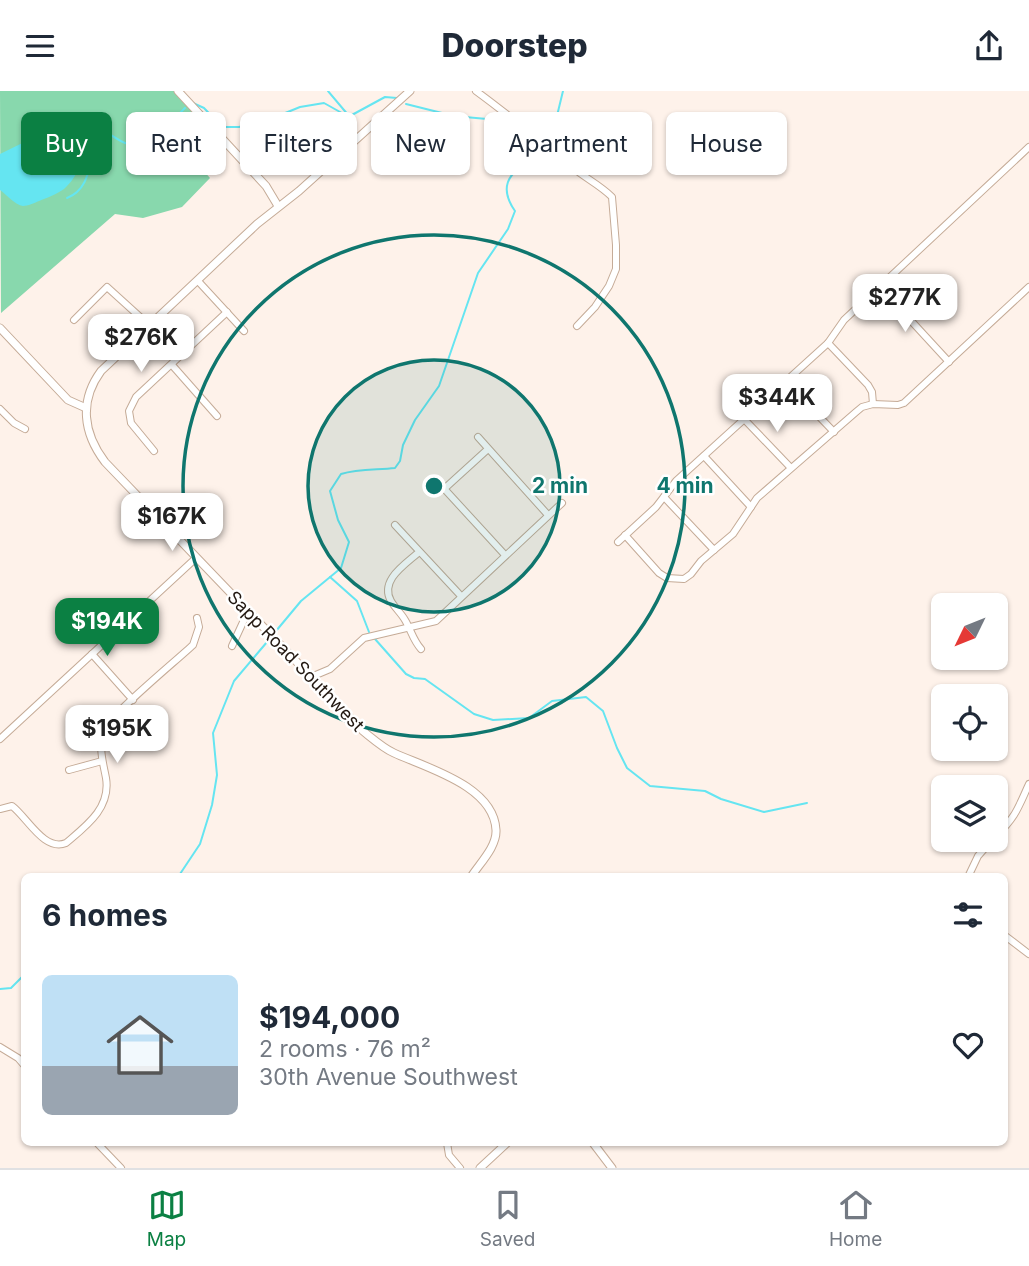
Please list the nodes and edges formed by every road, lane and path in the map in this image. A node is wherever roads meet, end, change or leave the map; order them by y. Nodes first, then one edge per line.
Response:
1 (177, 91) edge
2 (410, 91) edge
3 (476, 91) edge
4 (1029, 147) edge
5 (278, 206) junction
6 (198, 281) junction
7 (880, 287) junction
8 (1028, 289) edge
9 (227, 312) junction
10 (74, 320) dead end
11 (150, 325) junction
12 (577, 327) dead end
13 (0, 328) edge
14 (244, 331) dead end
15 (828, 343) junction
16 (949, 362) junction
17 (172, 365) junction
18 (785, 381) junction
19 (873, 404) junction
20 (86, 408) junction
21 (0, 409) edge
22 (217, 416) dead end
23 (744, 419) junction
24 (25, 429) dead end
25 (834, 432) junction
26 (478, 437) dead end
27 (488, 449) junction
28 (154, 451) dead end
29 (704, 456) junction
30 (790, 467) junction
31 (438, 482) dead end
32 (444, 489) junction
33 (664, 497) junction
34 (562, 503) dead end
35 (751, 507) junction
36 (548, 515) junction
37 (395, 525) dead end
38 (625, 535) junction
39 (618, 542) dead end
40 (714, 550) junction
41 (419, 552) junction
42 (505, 555) junction
43 (196, 558) junction
44 (461, 596) junction
45 (250, 613) junction
46 (197, 618) dead end
47 (409, 628) junction
48 (232, 646) dead end
49 (421, 649) dead end
50 (92, 654) junction
51 (311, 677) junction
52 (133, 700) junction
53 (0, 739) edge
54 (102, 761) junction
55 (69, 770) dead end
56 (1029, 784) edge
57 (0, 809) edge
58 (1008, 824) edge
59 (982, 852) edge
60 (474, 873) edge
61 (970, 873) edge
62 (1008, 938) edge
63 (1029, 954) edge
64 (0, 1047) edge
65 (21, 1062) edge
66 (100, 1146) edge
67 (448, 1146) edge
68 (504, 1146) edge
69 (595, 1146) edge
70 (121, 1168) edge
71 (460, 1168) edge
72 (480, 1168) edge
73 (612, 1168) edge

1 - 5 street
2 - 5 street
3 - 12 street
4 - 7 street
5 - 6 street
6 - 9 street
6 - 11 street
7 - 15 street
7 - 16 street
8 - 16 street
9 - 14 street
9 - 17 street
10 - 11 street
11 - 20 street
13 - 20 street
15 - 18 street
15 - 19 street
16 - 19 street
17 - 22 street
17 - 28 street
18 - 23 street
18 - 25 street
19 - 25 street
20 - 43 street, Sapp Road Southwest
21 - 24 street
23 - 29 street
23 - 30 street
25 - 30 street
26 - 27 street
27 - 32 street
27 - 36 street
29 - 33 street
29 - 35 street
30 - 35 street
31 - 32 street
32 - 42 street
33 - 38 street
33 - 40 street
34 - 36 street
35 - 40 street
36 - 42 street
37 - 41 street
38 - 39 street
38 - 40 street
41 - 44 street
41 - 47 street
42 - 44 street
43 - 45 street, Sapp Road Southwest
43 - 50 street
44 - 47 street
45 - 48 street
45 - 51 street, Sapp Road Southwest
46 - 52 street
47 - 49 street
47 - 51 street
50 - 52 street
50 - 53 street
51 - 60 street, Sapp Road Southwest
52 - 54 street
54 - 55 street
54 - 57 street
56 - 58 street
59 - 61 street
62 - 63 street
64 - 65 street
66 - 70 street
67 - 71 street
68 - 72 street
69 - 73 street

